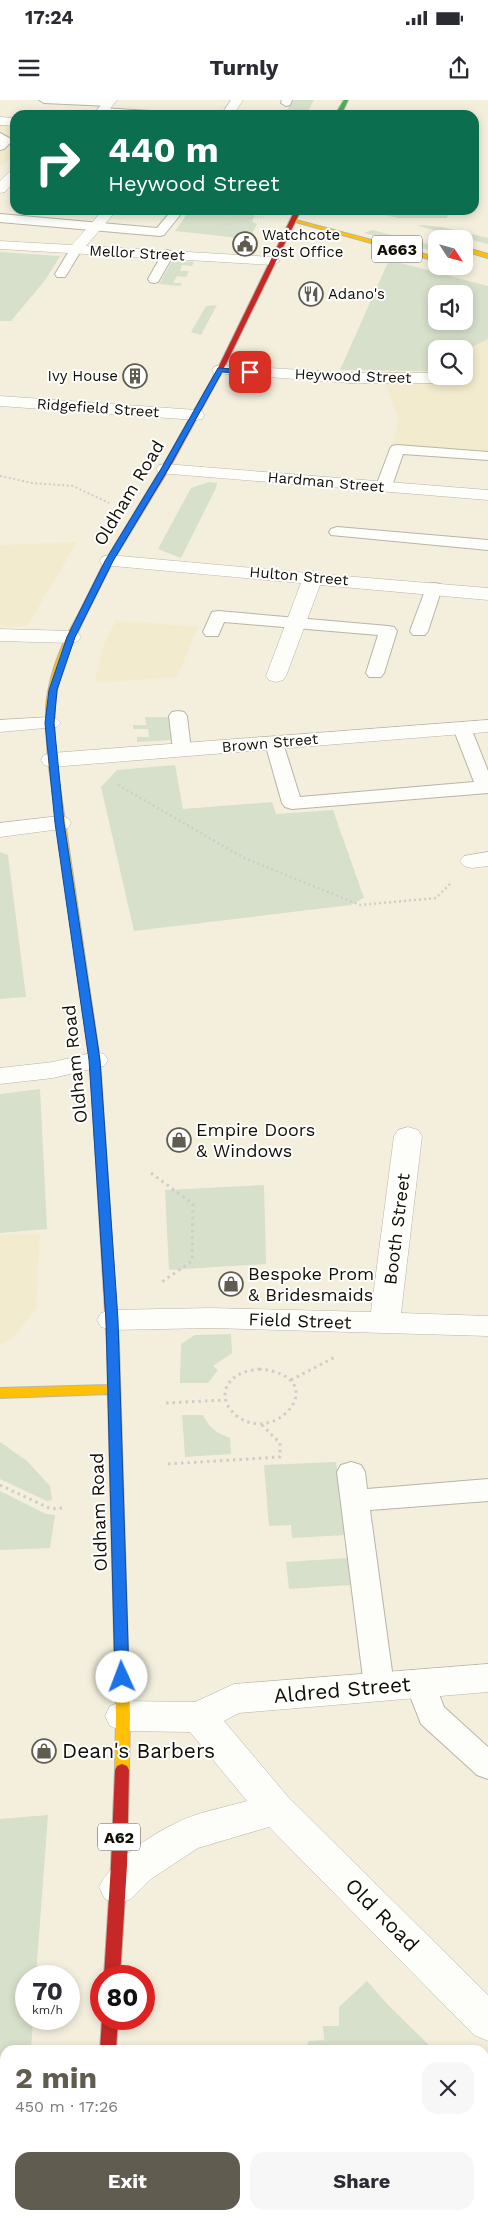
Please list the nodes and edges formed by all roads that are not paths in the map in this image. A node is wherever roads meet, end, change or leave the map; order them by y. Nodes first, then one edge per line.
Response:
1 (44, 100) edge
2 (105, 107) edge
3 (142, 110) edge
4 (0, 136) edge
5 (0, 147) edge
6 (10, 179) edge
7 (0, 189) edge
8 (39, 215) edge
9 (106, 215) edge
10 (174, 215) edge
11 (296, 215) edge
12 (0, 218) edge
13 (34, 220) junction
14 (96, 226) junction
15 (358, 239) junction
16 (324, 241) dead end
17 (0, 245) edge
18 (296, 245) dead end
19 (76, 249) junction
20 (473, 252) edge
21 (168, 254) junction
22 (276, 255) junction
23 (488, 256) edge
24 (428, 257) edge
25 (61, 274) dead end
26 (154, 279) dead end
27 (220, 370) junction
28 (428, 378) edge
29 (0, 401) edge
30 (196, 415) junction
31 (488, 456) edge
32 (165, 469) junction
33 (384, 486) junction
34 (488, 494) edge
35 (337, 532) dead end
36 (488, 545) edge
37 (109, 561) junction
38 (313, 577) junction
39 (434, 588) junction
40 (488, 594) edge
41 (296, 623) junction
42 (419, 631) dead end
43 (212, 632) dead end
44 (0, 635) edge
45 (71, 637) junction
46 (376, 673) dead end
47 (276, 676) dead end
48 (178, 716) dead end
49 (50, 723) junction
50 (0, 726) edge
51 (488, 726) edge
52 (462, 728) junction
53 (274, 743) junction
54 (182, 750) junction
55 (52, 760) junction
56 (487, 787) edge
57 (60, 823) junction
58 (0, 830) edge
59 (95, 1060) junction
60 (0, 1076) edge
61 (408, 1136) dead end
62 (112, 1320) junction
63 (385, 1323) junction
64 (488, 1326) edge
65 (113, 1389) junction
66 (0, 1393) edge
67 (351, 1472) dead end
68 (488, 1490) edge
69 (356, 1500) junction
70 (488, 1678) edge
71 (420, 1683) junction
72 (379, 1686) junction
73 (123, 1716) junction
74 (200, 1716) junction
75 (488, 1766) edge
76 (276, 1809) junction
77 (118, 1887) junction
78 (113, 1965) edge
79 (488, 2022) edge
80 (109, 2030) edge
81 (108, 2045) edge

1 - 2 lane
2 - 3 lane
4 - 5 lane
6 - 7 street
8 - 13 lane
9 - 14 street
10 - 14 lane
11 - 15 main road, A663
11 - 22 main road, Oldham Road / A62
12 - 13 lane
13 - 14 lane
14 - 19 street
15 - 16 main road
15 - 24 main road, A663
17 - 19 street, Mellor Street
18 - 22 main road
19 - 21 street, Mellor Street
19 - 25 lane
20 - 23 main road
21 - 22 street, Mellor Street
21 - 26 lane
22 - 27 main road, Oldham Road / A62
27 - 28 street, Heywood Street
27 - 30 main road, Oldham Road / A62
29 - 30 street, Ridgefield Street
30 - 32 main road, Oldham Road / A62
31 - 33 lane
32 - 33 street, Hardman Street
32 - 37 main road, Oldham Road / A62
33 - 34 street, Hardman Street
35 - 36 lane
37 - 38 street, Hulton Street
37 - 45 main road, Oldham Road / A62
38 - 39 street, Hulton Street
38 - 41 street
39 - 40 street, Hulton Street
39 - 42 lane
41 - 43 lane
41 - 46 lane
41 - 47 street
44 - 45 street
45 - 49 main road, Oldham Road / A62
48 - 54 lane
49 - 50 street
49 - 55 main road, Oldham Road / A62
51 - 52 street, Brown Street
52 - 53 street, Brown Street
52 - 56 lane
53 - 54 street, Brown Street
53 - 56 lane
54 - 55 street, Brown Street
55 - 57 main road, Oldham Road / A62
57 - 58 street
57 - 59 main road, Oldham Road / A62
59 - 60 street
59 - 62 main road, Oldham Road / A62
61 - 63 street, Booth Street
62 - 63 street, Field Street
62 - 65 main road, Oldham Road / A62
63 - 64 street, Field Street
65 - 66 main road
65 - 73 main road, Oldham Road / A62
67 - 69 lane
68 - 69 lane
69 - 72 lane
70 - 71 street, Aldred Street
71 - 72 street, Aldred Street
71 - 75 lane
72 - 74 street, Aldred Street
73 - 74 street
73 - 77 main road, Oldham Road / A62
74 - 76 street, Old Road
76 - 77 street
76 - 79 street, Old Road
77 - 78 main road, Oldham Road / A62
80 - 81 main road

